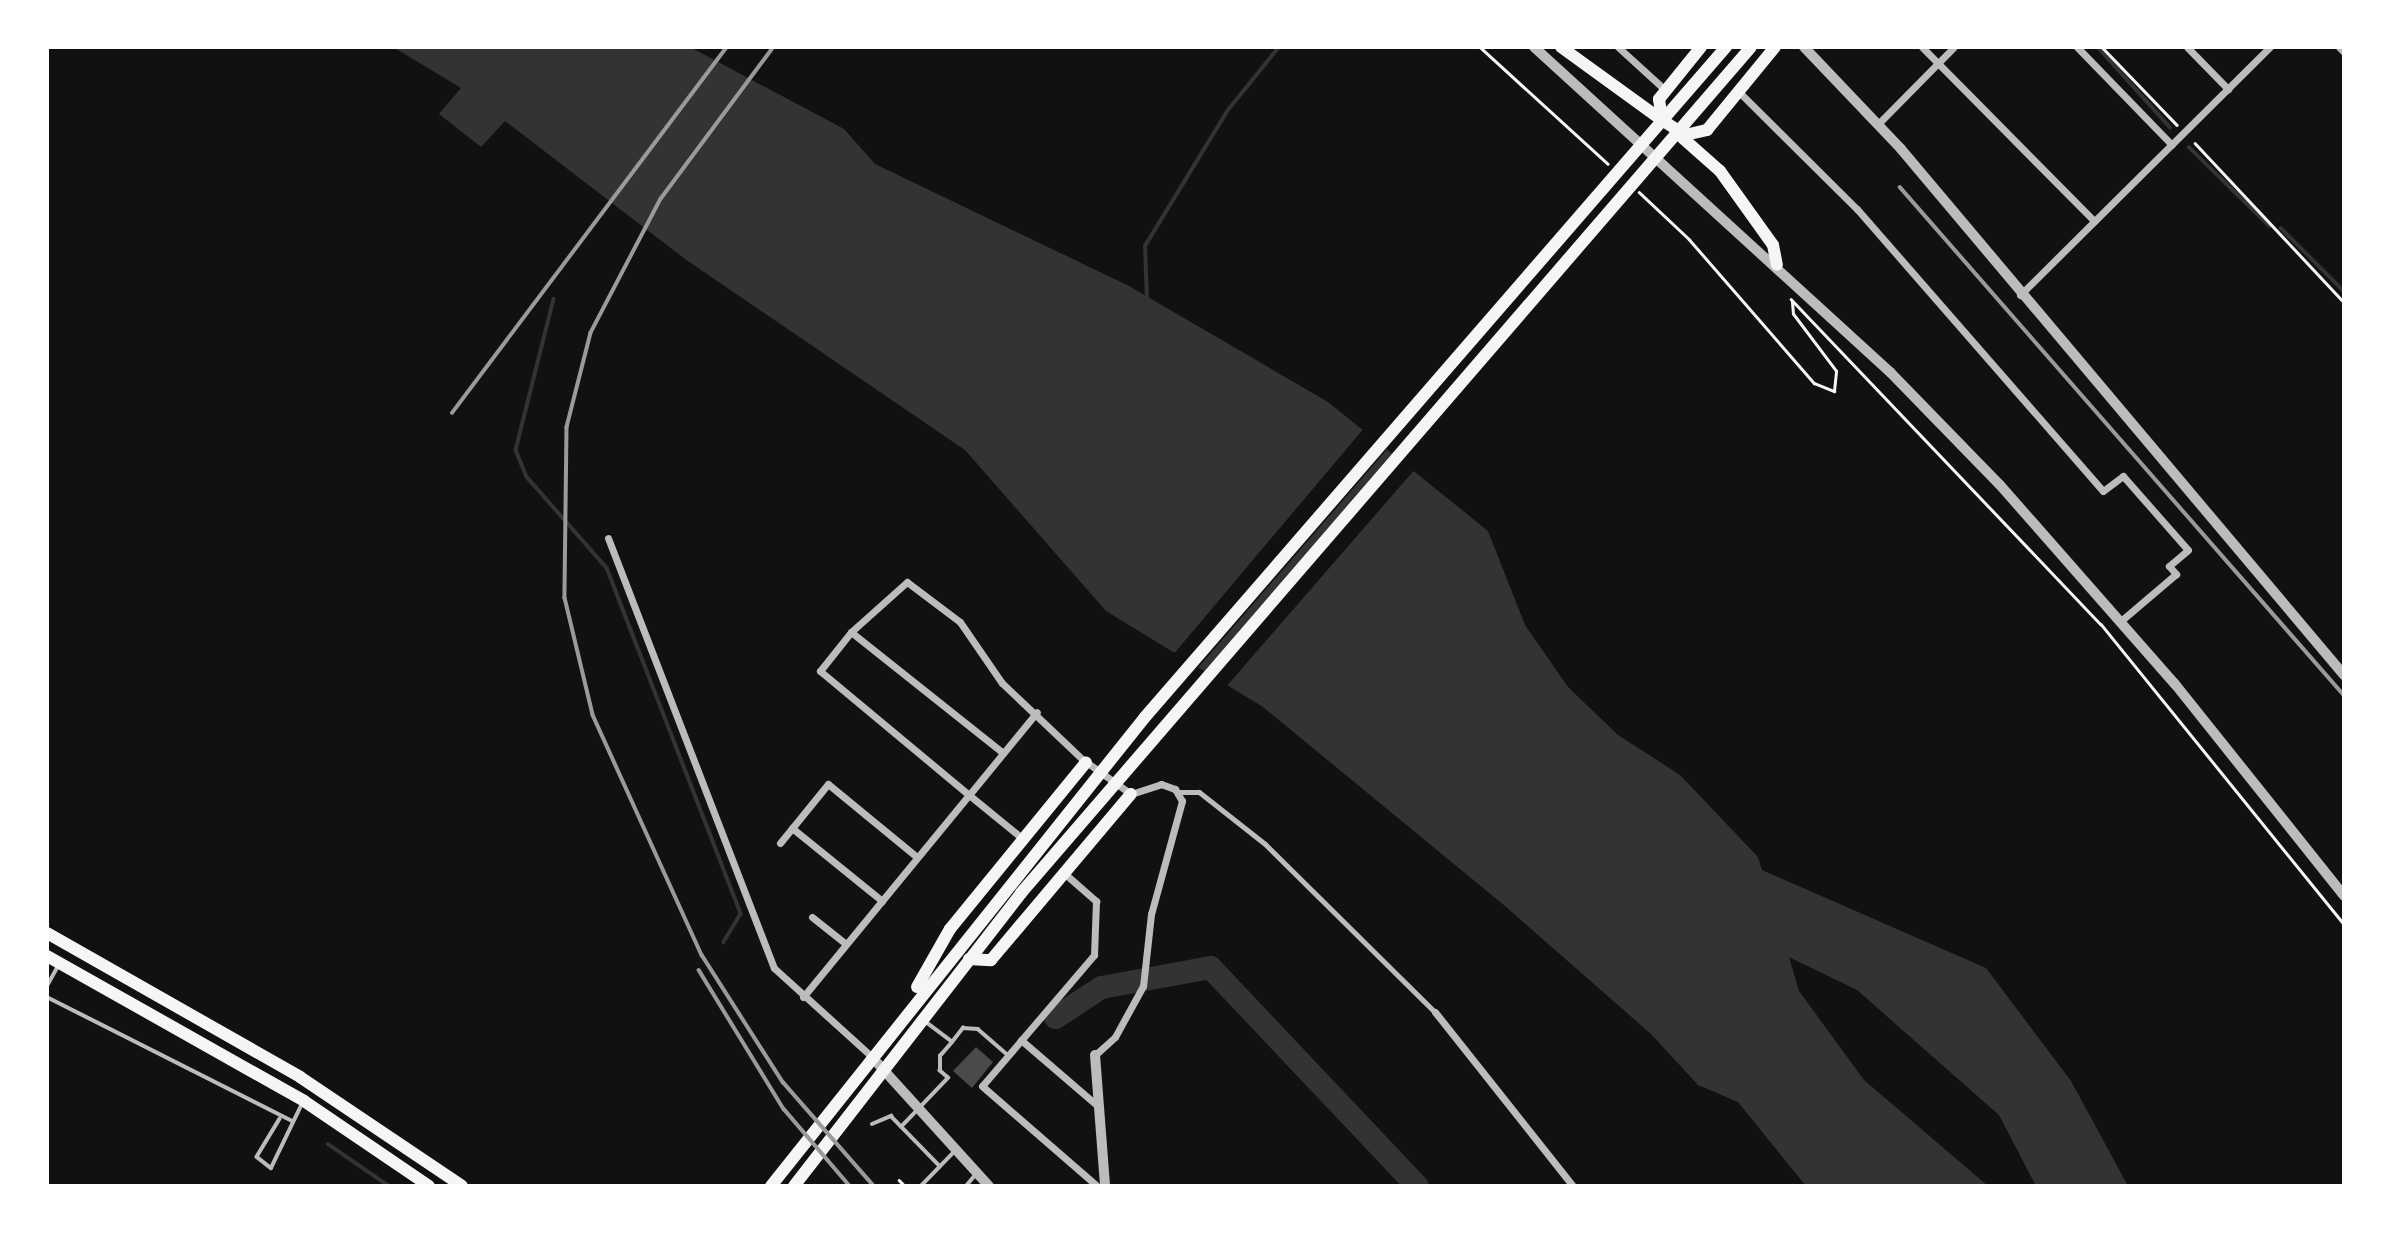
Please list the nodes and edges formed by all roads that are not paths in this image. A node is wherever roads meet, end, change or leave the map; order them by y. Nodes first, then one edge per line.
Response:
1 (1534, 47) edge
2 (1561, 47) edge
3 (1618, 47) edge
4 (1701, 47) edge
5 (1726, 47) edge
6 (1751, 47) edge
7 (1775, 47) edge
8 (1804, 47) edge
9 (1923, 47) edge
10 (1954, 47) edge
11 (2077, 47) edge
12 (2187, 47) edge
13 (2270, 47) edge
14 (2339, 47) edge
15 (2344, 52) edge
16 (1938, 63) junction
17 (2228, 89) junction
18 (1738, 91) junction
19 (1661, 93) junction
20 (1634, 97) junction
21 (1658, 122) junction
22 (1878, 124) junction
23 (1707, 130) junction
24 (1676, 136) junction
25 (1639, 143) junction
26 (2172, 145) junction
27 (1705, 158) junction
28 (1658, 159) junction
29 (2094, 221) junction
30 (1777, 265) junction
31 (2020, 295) junction
32 (608, 538) dead end
33 (2122, 620) junction
34 (851, 632) junction
35 (2344, 675) edge
36 (1037, 712) junction
37 (1003, 753) junction
38 (1086, 762) junction
39 (1178, 792) junction
40 (1131, 794) junction
41 (969, 795) junction
42 (792, 828) junction
43 (1023, 839) junction
44 (780, 843) dead end
45 (917, 857) junction
46 (1063, 872) junction
47 (2344, 896) edge
48 (882, 901) junction
49 (812, 917) dead end
50 (47, 933) edge
51 (846, 944) junction
52 (47, 956) edge
53 (969, 959) junction
54 (59, 964) junction
55 (47, 986) edge
56 (47, 997) edge
57 (803, 997) junction
58 (1435, 1012) joint
59 (902, 1014) junction
60 (924, 1021) junction
61 (1021, 1040) junction
62 (952, 1042) junction
63 (871, 1055) junction
64 (1008, 1055) junction
65 (1095, 1055) joint
66 (885, 1070) junction
67 (314, 1085) junction
68 (304, 1101) junction
69 (1099, 1107) junction
70 (921, 1109) junction
71 (280, 1119) junction
72 (293, 1121) junction
73 (872, 1124) dead end
74 (901, 1127) junction
75 (957, 1149) junction
76 (940, 1166) junction
77 (978, 1173) junction
78 (429, 1186) edge
79 (462, 1186) edge
80 (771, 1186) edge
81 (794, 1186) edge
82 (921, 1186) edge
83 (966, 1186) edge
84 (989, 1186) edge
85 (1097, 1186) edge
86 (1105, 1186) edge
87 (1573, 1186) edge

1 - 25 street
2 - 20 main road
3 - 19 street
4 - 19 main road
5 - 21 main road
6 - 24 main road
7 - 18 main road
8 - 22 street
9 - 16 street
10 - 16 street
11 - 26 street
12 - 17 street
13 - 17 street
14 - 15 street
16 - 22 street
16 - 29 street
17 - 26 street
18 - 23 main road
18 - 33 street
19 - 20 main road
19 - 21 main road
20 - 21 main road
21 - 24 main road
21 - 25 main road
22 - 31 street
23 - 24 main road
23 - 27 main road
24 - 27 main road
24 - 28 main road
25 - 28 street
25 - 59 main road
26 - 29 street
27 - 30 main road
28 - 30 street
28 - 53 main road
29 - 31 street
30 - 33 street
31 - 35 street
32 - 57 street
33 - 47 street
34 - 36 street
34 - 37 street
34 - 41 street
36 - 37 street
36 - 38 street
37 - 41 street
38 - 40 street
38 - 43 main road
39 - 40 street
39 - 58 street
39 - 65 street
40 - 46 main road
41 - 43 street
41 - 45 street
42 - 44 street
42 - 45 street
42 - 48 street
43 - 59 main road
45 - 48 street
46 - 53 main road
46 - 61 street
48 - 51 street
49 - 51 street
50 - 67 main road
51 - 57 street
52 - 54 main road
53 - 60 main road
54 - 55 lane
54 - 68 main road
56 - 71 lane
57 - 63 street
58 - 87 street
59 - 63 main road
60 - 62 lane
60 - 66 main road
61 - 64 street
61 - 69 street
62 - 64 lane
62 - 70 lane
63 - 66 street
63 - 80 main road
64 - 85 street
65 - 69 street
66 - 70 street
66 - 81 main road
67 - 68 main road
67 - 79 main road
68 - 72 lane
68 - 78 main road
69 - 86 street
70 - 74 lane
70 - 75 street
71 - 72 lane
71 - 72 lane
73 - 74 lane
74 - 76 lane
75 - 76 lane
75 - 77 street
76 - 82 lane
77 - 83 lane
77 - 84 street

